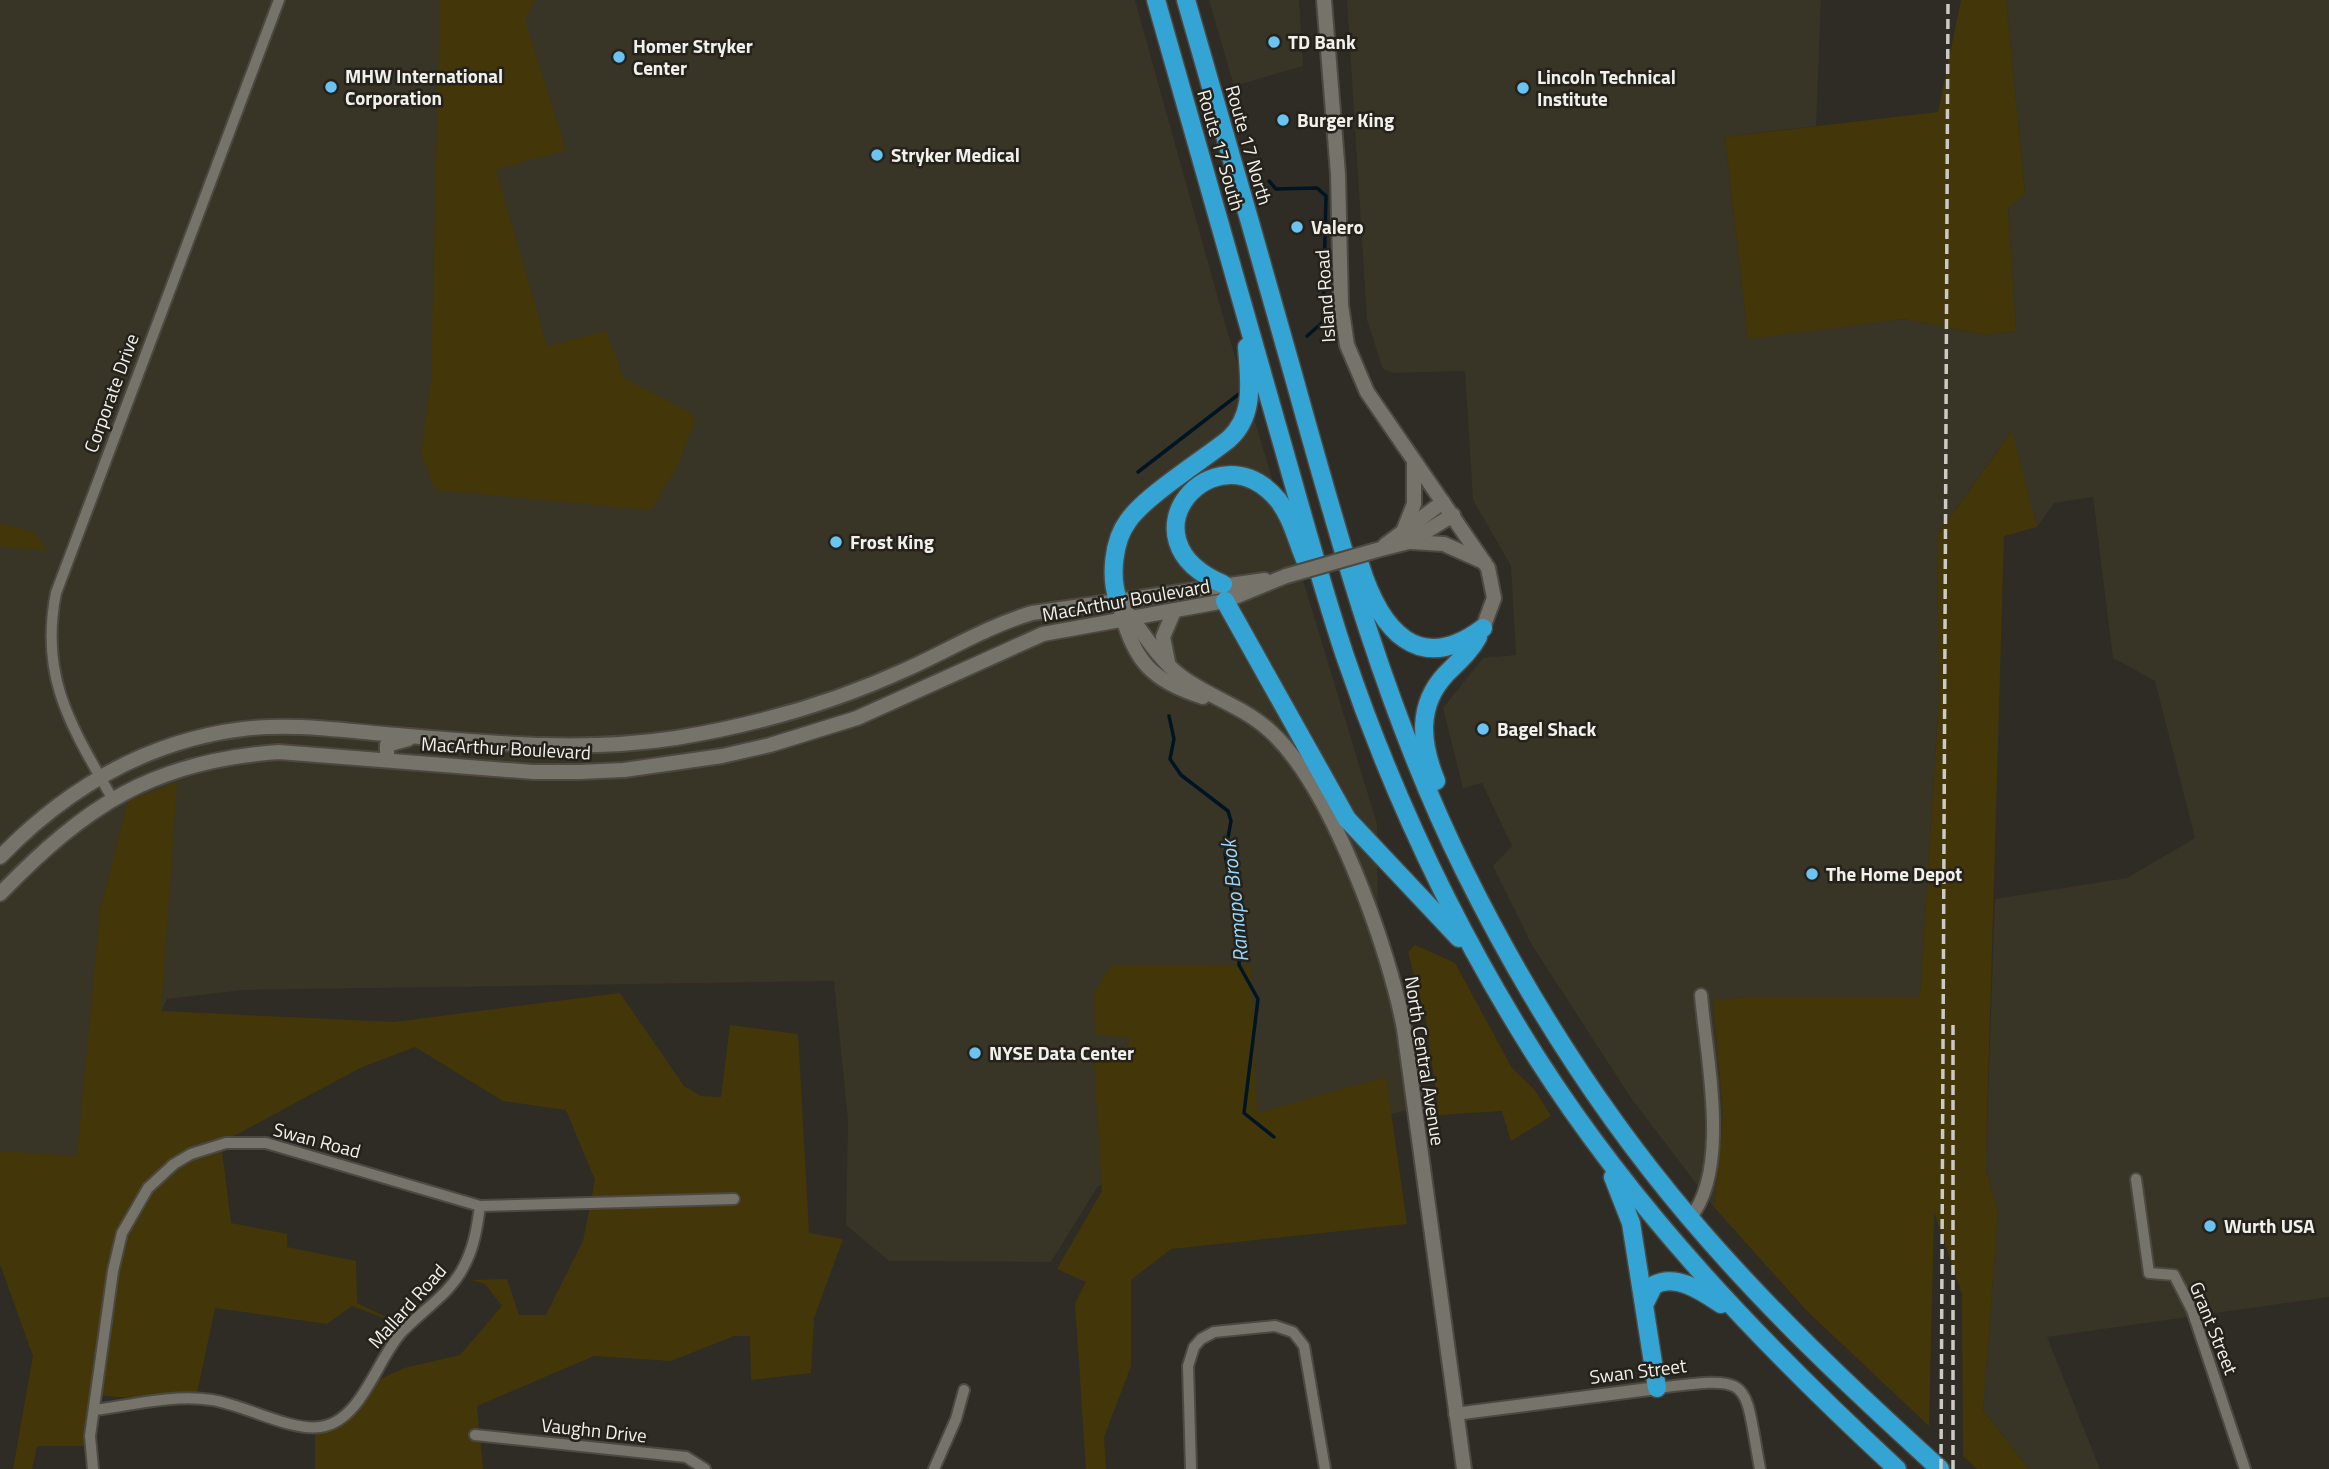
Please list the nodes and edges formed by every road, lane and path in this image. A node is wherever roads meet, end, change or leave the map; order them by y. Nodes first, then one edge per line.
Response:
1 (279, 0) edge
2 (1156, 0) edge
3 (1186, 0) edge
4 (1324, 0) edge
5 (1244, 312) junction
6 (1314, 450) junction
7 (1414, 462) junction
8 (1443, 502) junction
9 (1453, 515) junction
10 (1406, 537) junction
11 (1485, 563) junction
12 (1224, 592) junction
13 (1118, 600) junction
14 (1174, 611) junction
15 (1333, 616) junction
16 (1128, 619) junction
17 (1483, 628) junction
18 (1170, 667) junction
19 (1234, 707) junction
20 (454, 740) junction
21 (534, 746) junction
22 (387, 760) junction
23 (463, 766) junction
24 (99, 775) junction
25 (112, 798) junction
26 (1434, 805) junction
27 (0, 857) edge
28 (0, 894) edge
29 (1479, 960) junction
30 (1701, 995) dead end
31 (1602, 1152) junction
32 (2136, 1179) dead end
33 (734, 1199) dead end
34 (480, 1206) junction
35 (1690, 1218) junction
36 (1646, 1301) junction
37 (1740, 1317) junction
38 (1657, 1388) junction
39 (964, 1390) dead end
40 (95, 1410) junction
41 (1455, 1414) junction
42 (475, 1435) dead end
43 (1935, 1464) edge
44 (93, 1469) edge
45 (705, 1469) edge
46 (934, 1469) edge
47 (1191, 1469) edge
48 (1325, 1469) edge
49 (1464, 1469) edge
50 (1760, 1469) edge
51 (1896, 1469) edge
52 (2245, 1469) edge

1 - 24 street, Corporate Drive
2 - 5 highway, Route 17 South
3 - 6 highway, Route 17 North
4 - 7 main road, Island Road
5 - 13 highway
5 - 15 highway
6 - 17 highway
6 - 26 highway
7 - 8 main road, Island Road
7 - 10 main road
8 - 9 main road, Island Road
8 - 10 main road, MacArthur Boulevard
9 - 10 main road, MacArthur Boulevard
9 - 11 main road, Island Road
10 - 11 main road
10 - 12 main road, MacArthur Boulevard, bridge
11 - 17 main road, Island Road
12 - 13 main road, MacArthur Boulevard
12 - 14 main road, MacArthur Boulevard
12 - 15 highway
12 - 29 highway
13 - 16 main road, North Central Avenue
13 - 21 main road, MacArthur Boulevard
14 - 16 main road, MacArthur Boulevard
14 - 18 main road
15 - 29 highway
16 - 18 main road, North Central Avenue
16 - 19 main road, North Central Avenue
16 - 23 main road, MacArthur Boulevard
17 - 26 highway
18 - 19 main road, North Central Avenue
19 - 41 main road, North Central Avenue
20 - 21 main road, MacArthur Boulevard
20 - 22 main road
20 - 24 main road, MacArthur Boulevard
21 - 23 main road
22 - 23 main road, MacArthur Boulevard
22 - 25 main road, MacArthur Boulevard
24 - 25 street, Corporate Drive
24 - 27 main road, MacArthur Boulevard
25 - 28 main road, MacArthur Boulevard
26 - 35 highway
29 - 31 highway
30 - 35 street
31 - 36 highway
31 - 37 highway
32 - 52 street, Grant Street
33 - 34 street, Swan Road
34 - 40 street, Mallard Road
34 - 40 street, Swan Road
35 - 43 highway
36 - 37 highway
36 - 38 highway
37 - 51 highway
38 - 41 street, Swan Street
38 - 50 street, Swan Street
39 - 46 street
40 - 44 street, Swan Road
41 - 49 main road, North Central Avenue
42 - 45 street, Vaughn Drive
47 - 48 street

